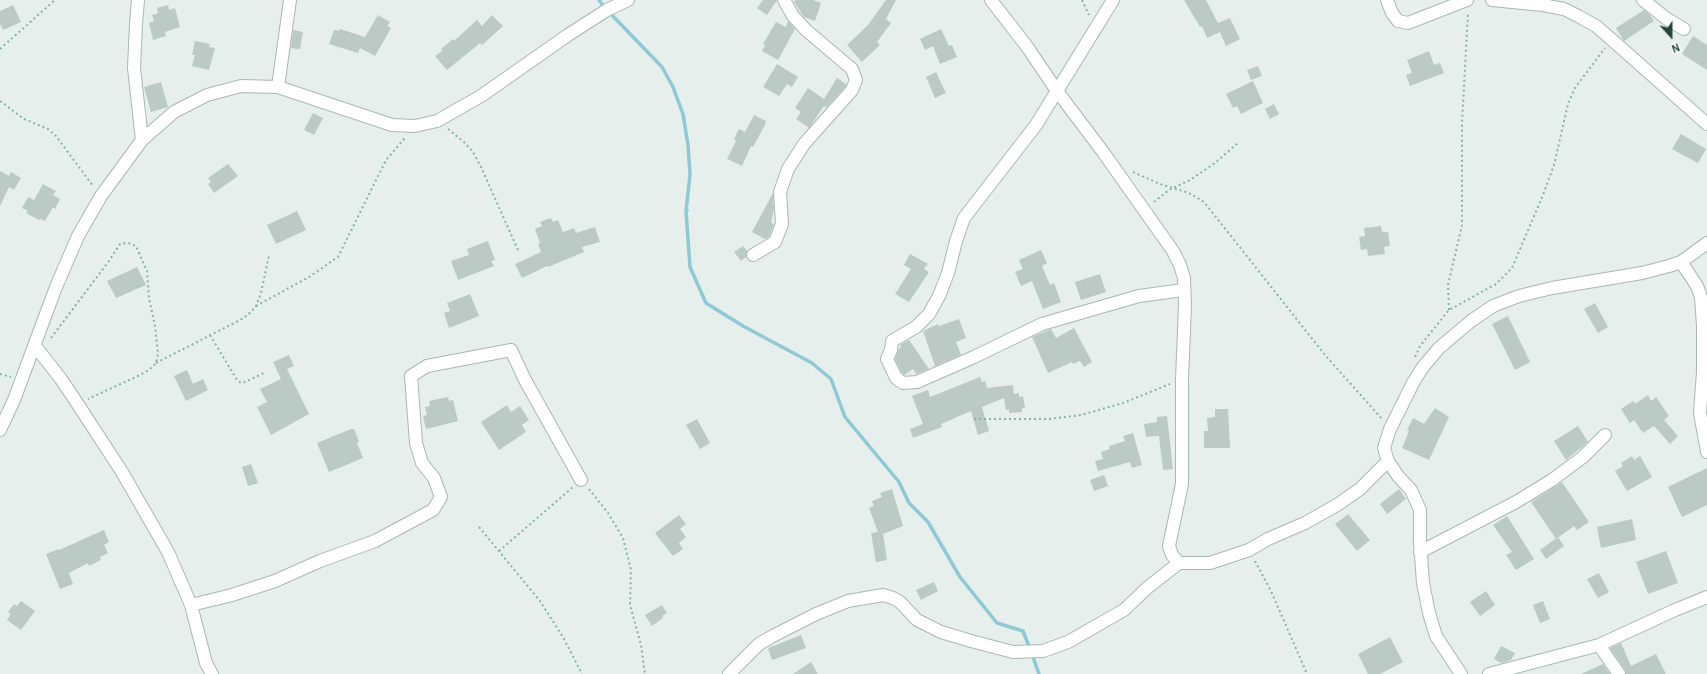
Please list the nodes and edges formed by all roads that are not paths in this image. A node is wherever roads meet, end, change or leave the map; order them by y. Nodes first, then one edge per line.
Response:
1 (138, 0) edge
2 (290, 0) edge
3 (628, 0) edge
4 (784, 0) edge
5 (991, 0) edge
6 (1113, 0) edge
7 (1387, 0) edge
8 (1492, 0) edge
9 (1643, 0) edge
10 (1468, 4) edge
11 (1684, 29) dead end
12 (278, 87) junction
13 (1057, 91) junction
14 (1707, 124) edge
15 (142, 140) junction
16 (1707, 243) edge
17 (753, 255) dead end
18 (1681, 262) junction
19 (1183, 290) junction
20 (38, 349) junction
21 (0, 430) edge
22 (1605, 434) dead end
23 (1707, 452) edge
24 (1388, 461) junction
25 (582, 480) road end
26 (1420, 552) junction
27 (1179, 562) junction
28 (1707, 597) edge
29 (191, 605) junction
30 (1599, 645) junction
31 (212, 674) edge
32 (729, 674) edge
33 (1461, 674) edge
34 (1490, 674) edge
35 (1619, 674) edge

1 - 15 street
2 - 12 street
3 - 12 street
4 - 17 street
5 - 13 street
6 - 13 street
7 - 10 street
8 - 14 street
9 - 11 street
12 - 15 street
13 - 19 street
13 - 19 street
15 - 20 street
16 - 18 street
18 - 23 street
18 - 24 street
19 - 27 street
20 - 21 street
20 - 29 street
22 - 26 street
24 - 26 street
24 - 27 street
25 - 29 street
26 - 33 street
27 - 32 street
28 - 30 street
29 - 31 street
30 - 34 street
30 - 35 street

